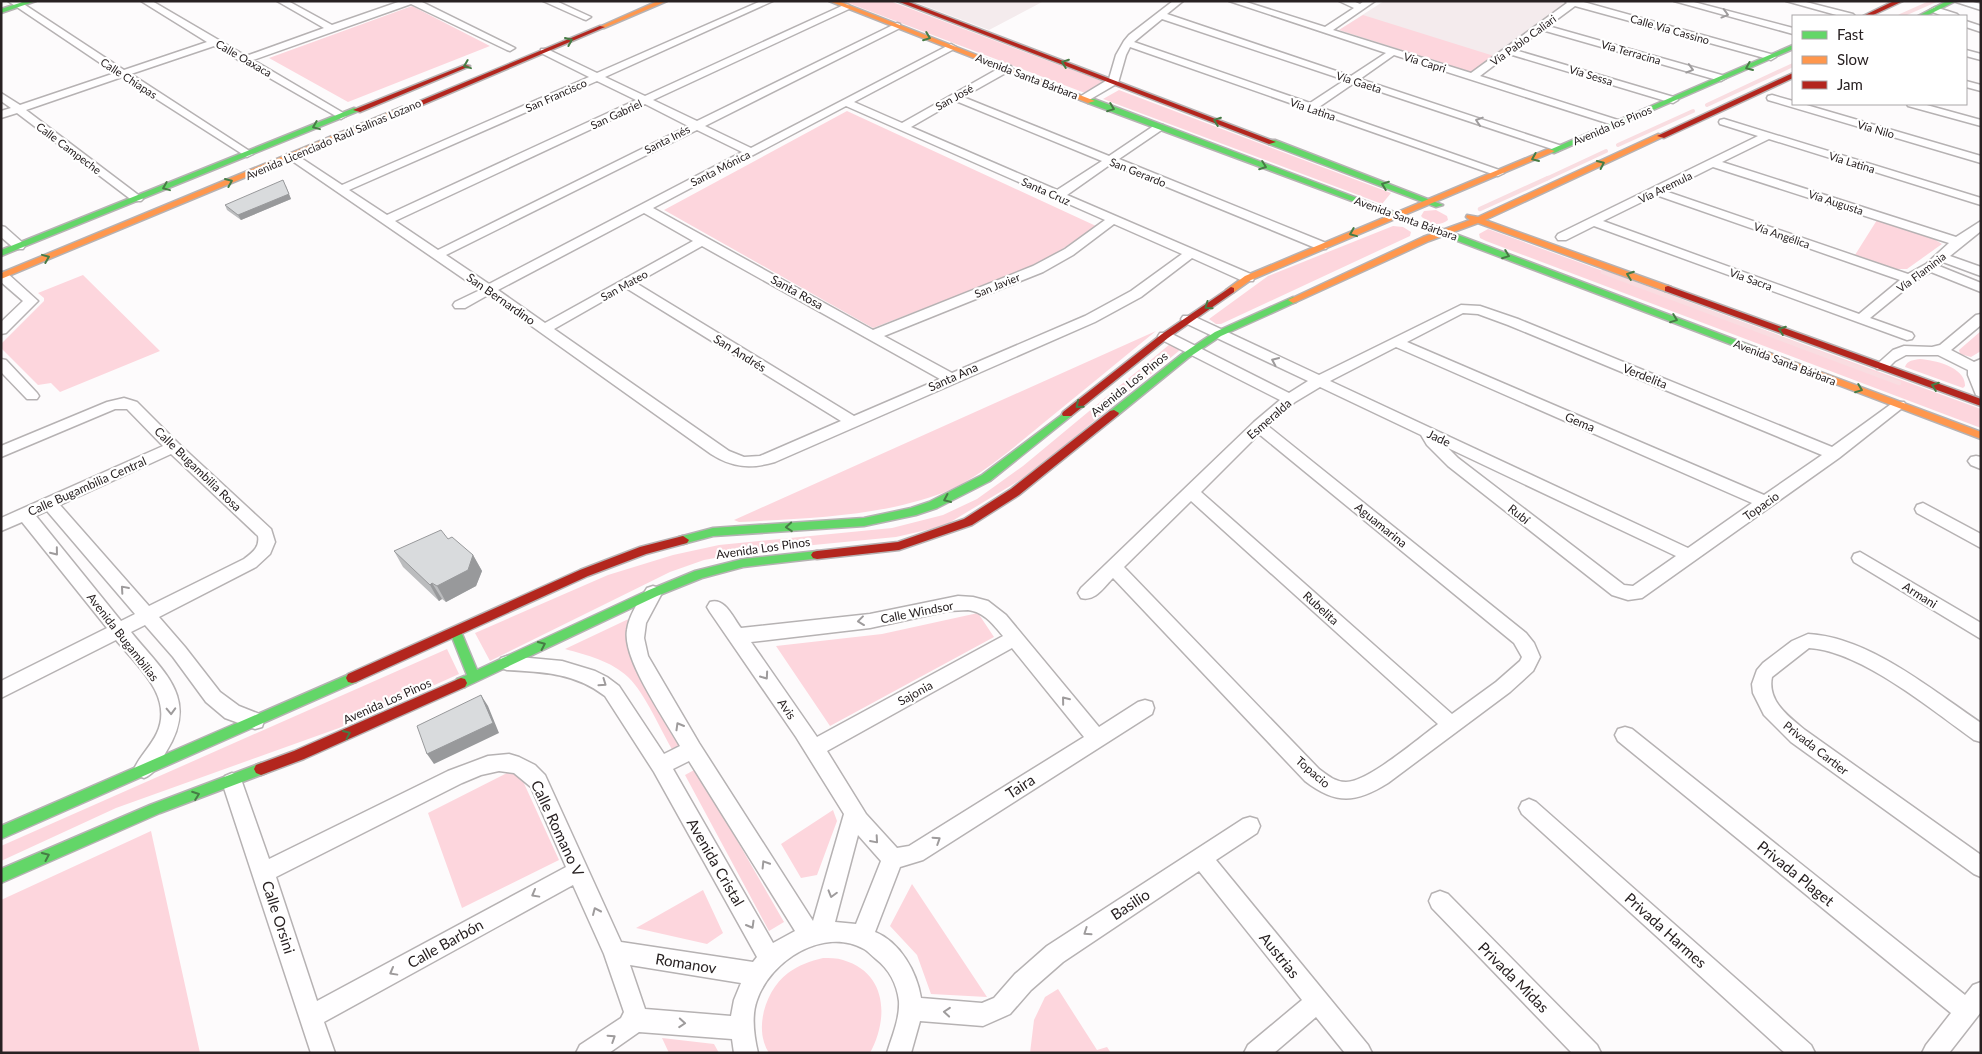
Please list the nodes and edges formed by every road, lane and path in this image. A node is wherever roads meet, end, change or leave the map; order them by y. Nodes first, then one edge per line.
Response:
1 (33, 1) edge
2 (145, 1) edge
3 (280, 1) edge
4 (411, 1) edge
5 (548, 1) edge
6 (664, 1) edge
7 (769, 1) edge
8 (832, 1) edge
9 (900, 1) edge
10 (1179, 1) edge
11 (1233, 1) edge
12 (1343, 1) edge
13 (1371, 1) edge
14 (1678, 1) edge
15 (1790, 1) edge
16 (1899, 1) edge
17 (1952, 1) edge
18 (1957, 1) edge
19 (1571, 2) edge
20 (15, 4) edge
21 (846, 6) junction
22 (1361, 7) junction
23 (1981, 7) edge
24 (1935, 10) junction
25 (1, 11) edge
26 (1160, 15) junction
27 (1846, 15) edge
28 (1868, 15) edge
29 (1923, 15) edge
30 (1951, 15) edge
31 (590, 16) joint
32 (569, 24) dead end
33 (1967, 24) edge
34 (897, 26) junction
35 (1542, 27) junction
36 (1981, 28) edge
37 (332, 29) junction
38 (1325, 31) junction
39 (1792, 31) edge
40 (216, 42) junction
41 (1128, 43) junction
42 (951, 46) junction
43 (514, 47) joint
44 (1792, 47) edge
45 (544, 51) junction
46 (1508, 51) junction
47 (1393, 52) junction
48 (1967, 53) edge
49 (492, 56) dead end
50 (1771, 57) junction
51 (1981, 57) edge
52 (246, 59) junction
53 (474, 63) dead end
54 (1007, 68) junction
55 (122, 74) junction
56 (1792, 75) edge
57 (596, 77) junction
58 (1472, 77) junction
59 (1721, 78) junction
60 (1351, 79) junction
61 (1114, 81) junction
62 (1967, 84) edge
63 (1981, 88) edge
64 (1, 96) edge
65 (955, 97) junction
66 (1085, 98) junction
67 (1772, 98) dead end
68 (1675, 99) junction
69 (645, 101) junction
70 (845, 102) junction
71 (1792, 104) edge
72 (1796, 105) edge
73 (1824, 105) edge
74 (1916, 105) edge
75 (1310, 108) junction
76 (17, 109) junction
77 (1813, 110) junction
78 (1713, 113) junction
79 (1, 114) edge
80 (341, 116) junction
81 (1724, 122) dead end
82 (1617, 123) junction
83 (1981, 123) edge
84 (695, 125) junction
85 (902, 127) junction
86 (1159, 127) junction
87 (1586, 136) junction
88 (1767, 136) junction
89 (1558, 148) junction
90 (751, 152) junction
91 (1624, 153) junction
92 (247, 154) junction
93 (291, 156) junction
94 (1981, 160) edge
95 (1111, 161) junction
96 (1713, 163) junction
97 (1498, 174) junction
98 (342, 189) junction
99 (1655, 191) junction
100 (1057, 196) junction
101 (137, 199) junction
102 (1431, 202) junction
103 (1981, 202) edge
104 (643, 208) junction
105 (1447, 208) dead end
106 (1462, 214) dead end
107 (1398, 215) junction
108 (386, 220) junction
109 (1112, 220) junction
110 (1478, 220) junction
111 (1594, 222) junction
112 (1981, 225) edge
113 (1497, 226) junction
114 (1, 230) edge
115 (1444, 232) junction
116 (1562, 237) dead end
117 (93, 238) junction
118 (702, 240) junction
119 (1958, 242) junction
120 (19, 246) junction
121 (1322, 246) junction
122 (1480, 246) junction
123 (1, 253) edge
124 (1190, 254) junction
125 (437, 255) junction
126 (1942, 257) junction
127 (1930, 267) junction
128 (1981, 272) edge
129 (2, 273) edge
130 (1248, 278) junction
131 (1910, 278) junction
132 (627, 283) junction
133 (1981, 288) edge
134 (489, 290) junction
135 (460, 305) dead end
136 (1454, 312) joint
137 (1981, 318) edge
138 (1861, 319) junction
139 (1188, 320) junction
140 (544, 329) junction
141 (1, 330) edge
142 (1218, 334) junction
143 (873, 335) junction
144 (1166, 336) junction
145 (1907, 336) dead end
146 (1395, 342) junction
147 (1194, 350) junction
148 (1940, 350) junction
149 (1, 364) edge
150 (1882, 366) junction
151 (1978, 366) edge
152 (950, 378) junction
153 (1320, 380) junction
154 (1981, 392) edge
155 (32, 396) dead end
156 (1290, 399) junction
157 (1981, 403) edge
158 (1899, 405) junction
159 (853, 422) junction
160 (1260, 426) junction
161 (1427, 432) junction
162 (1981, 436) edge
163 (708, 445) joint
164 (173, 447) junction
165 (1, 452) edge
166 (1834, 454) junction
167 (1191, 492) junction
168 (49, 503) junction
169 (1766, 503) junction
170 (1923, 509) dead end
171 (25, 514) junction
172 (1, 525) edge
173 (1981, 542) edge
174 (1690, 556) junction
175 (1860, 558) dead end
176 (1114, 568) junction
177 (1618, 590) joint
178 (653, 593) junction
179 (1087, 593) dead end
180 (716, 607) dead end
181 (147, 616) junction
182 (1503, 623) joint
183 (119, 631) junction
184 (456, 632) junction
185 (1981, 632) edge
186 (737, 636) junction
187 (1015, 638) junction
188 (505, 662) junction
189 (474, 677) junction
190 (1, 690) edge
191 (1145, 708) dead end
192 (255, 721) junction
193 (1451, 724) junction
194 (1981, 734) edge
195 (1625, 735) dead end
196 (1096, 738) junction
197 (814, 748) junction
198 (692, 749) junction
199 (661, 766) junction
200 (143, 771) junction
201 (232, 782) junction
202 (1529, 808) dead end
203 (854, 814) junction
204 (1250, 826) dead end
205 (1, 833) edge
206 (893, 858) junction
207 (1200, 858) junction
208 (1981, 867) edge
209 (578, 870) junction
210 (264, 872) junction
211 (1, 876) edge
212 (1440, 901) dead end
213 (815, 933) junction
214 (862, 936) junction
215 (614, 952) junction
216 (764, 966) junction
217 (1981, 993) edge
218 (1318, 1002) junction
219 (910, 1009) junction
220 (1966, 1011) junction
221 (312, 1016) junction
222 (634, 1020) junction
223 (742, 1028) junction
224 (323, 1053) edge
225 (588, 1053) edge
226 (746, 1053) edge
227 (899, 1053) edge
228 (1256, 1053) edge
229 (1360, 1053) edge
230 (1589, 1053) edge
231 (1803, 1053) edge
232 (1934, 1053) edge

1 - 20 street
2 - 40 street, Calle Oaxaca
3 - 37 street
4 - 37 street
4 - 43 street
5 - 31 street
45 -> 6 street, Avenida Licenciado Raúl Salinas Lozano
7 - 57 street, San Francisco
8 - 21 street, Avenida Santa Bárbara
61 -> 9 street, Avenida Santa Bárbara
10 - 26 street
11 - 38 street, Vía Capri
12 - 22 street
13 - 22 street
14 -> 39 street
15 - 27 street
16 - 28 street
17 - 24 street
18 - 23 street
19 - 35 street, Vía Pablo Caliari
19 - 50 street, Calle Vía Cassino
20 - 25 street
20 - 55 street, Calle Chiapas
21 - 34 street, Avenida Santa Bárbara
21 - 69 street, San Gabriel
22 - 38 street
24 - 29 street
24 - 30 street
26 - 41 street
26 - 60 street, Vía Gaeta
31 - 32 street
33 - 36 street
34 -> 42 street, Avenida Santa Bárbara
34 - 84 street, Santa Inés
35 - 46 street, Vía Pablo Caliari
35 -> 59 street, Vía Terracina
37 - 52 street
38 - 47 street, Vía Capri
40 - 52 street, Calle Oaxaca
40 - 55 street
41 - 61 street
41 - 75 street, Vía Latina
42 - 54 street, Avenida Santa Bárbara
42 - 70 street, Santa Mónica
43 - 49 street
44 - 50 street, Avenida los Pinos
45 - 57 street
45 - 93 street, Avenida Licenciado Raúl Salinas Lozano
46 - 58 street, Vía Pablo Caliari
46 - 68 street, Vía Sessa
47 - 58 street, Vía Capri
47 - 60 street
48 - 51 street
50 -> 59 street, Avenida los Pinos
52 - 80 street, Calle Oaxaca
53 -> 80 street, Avenida Licenciado Raúl Salinas Lozano
54 - 65 street, San José
54 - 66 street, Avenida Santa Bárbara
55 - 76 street
55 - 92 street, Calle Chiapas
56 - 78 street
57 - 69 street
57 - 98 street, San Francisco
58 - 82 street, Vía Capri
59 - 68 street, Avenida los Pinos
60 - 75 street
89 -> 60 street, Vía Gaeta
61 - 66 street
102 -> 61 street, Avenida Santa Bárbara
62 - 63 street
64 - 76 street, Calle Campeche
65 - 85 street, San José
65 - 95 street, San Gerardo
66 -> 86 street, Avenida Santa Bárbara
67 - 71 street, Vía Nilo
68 - 78 street
68 - 82 street, Avenida los Pinos
69 - 84 street
69 - 108 street, San Gabriel
70 - 85 street, Santa Cruz
70 - 90 street, Santa Mónica
72 - 77 street, Vía Nilo
73 - 77 street
74 - 83 street
75 - 97 street, Vía Latina
76 - 79 street
76 - 101 street, Calle Campeche
77 - 94 street, Vía Nilo
78 - 91 street
80 -> 92 street, Avenida Licenciado Raúl Salinas Lozano
80 - 93 street
81 - 88 street, Vía Latina
82 - 87 street, Avenida los Pinos
84 - 90 street
84 - 125 street, Santa Inés
85 - 100 street, Santa Cruz
86 - 95 street
86 -> 107 street, Avenida Santa Bárbara
87 - 89 street, Avenida los Pinos
87 - 91 street
88 - 96 street, Vía Aremula
88 - 103 street, Vía Latina
89 -> 97 street, Avenida los Pinos
90 - 104 street, Santa Mónica
110 -> 91 street
92 -> 101 street, Avenida Licenciado Raúl Salinas Lozano
93 - 98 street, San Bernardino
117 -> 93 street, Avenida Licenciado Raúl Salinas Lozano
95 - 100 street
95 - 121 street, San Gerardo
96 - 99 street, Vía Aremula
96 - 119 street, Vía Augusta
97 - 102 street, Avenida los Pinos
98 - 108 street, San Bernardino
99 - 111 street, Vía Aremula
99 - 131 street, Vía Angélica
100 - 109 street, Santa Cruz
101 - 117 street
101 - 120 street, Avenida Licenciado Raúl Salinas Lozano
102 - 105 street, Avenida Santa Bárbara
102 - 107 street, Avenida Los Pinos
104 - 118 street, Santa Rosa
104 - 134 street, Santa Mónica
106 - 110 street, Avenida Santa Bárbara
107 - 115 street, Avenida Santa Bárbara
107 -> 121 street, Avenida Los Pinos
108 - 125 street, San Bernardino
109 - 124 street, Santa Cruz
109 - 143 street, San Javier
110 - 113 street, Avenida Santa Bárbara
110 - 115 street
111 - 116 street, Vía Aremula
111 - 138 street, Via Sacra
112 - 119 street, Vía Flaminia
113 - 122 street
150 -> 113 street, Avenida Santa Bárbara
114 - 120 street
115 - 122 street, Avenida Santa Bárbara
115 - 142 street, Avenida Los Pinos
129 -> 117 street, Avenida Licenciado Raúl Salinas Lozano
118 - 132 street, San Mateo
118 - 143 street, Santa Rosa
119 - 126 street, Vía Flaminia
120 - 123 street, Avenida Licenciado Raúl Salinas Lozano
120 - 129 street
121 - 130 street, Avenida Los Pinos
122 -> 158 street, Avenida Santa Bárbara
124 - 130 street, Santa Cruz
124 - 152 street, Santa Ana
125 - 134 street, San Bernardino
126 - 127 street, Vía Flaminia
126 - 128 street
127 - 131 street, Vía Flaminia
127 - 133 street
129 - 141 street
130 -> 139 street, Avenida Los Pinos
131 - 138 street, Vía Flaminia
132 - 140 street, San Mateo
132 - 159 street, San Andrés
134 - 135 street, Santa Mónica
134 - 140 street, San Bernardino
136 - 146 street, Esmeralda
136 - 166 street, Verdelita
137 - 148 street
138 - 145 street, Via Sacra
139 - 142 street, Jade
139 - 144 street, Avenida Los Pinos
140 - 163 street, San Bernardino
142 - 147 street, Avenida Los Pinos
153 -> 142 street, Jade
143 - 152 street, Santa Rosa
144 - 147 street
144 -> 184 street, Avenida Los Pinos
146 - 153 street, Esmeralda
146 - 169 street, Gema
147 - 156 street
147 - 178 street, Avenida Los Pinos
148 - 150 street
148 - 151 street
149 - 155 street
157 -> 150 street, Avenida Santa Bárbara
151 - 154 street
152 - 159 street, Santa Ana
153 - 156 street, Esmeralda
153 - 161 street, Jade
156 - 160 street, Esmeralda
158 - 162 street, Avenida Santa Bárbara
158 - 166 street, Topacio
159 - 163 street, Santa Ana
160 - 167 street, Esmeralda
160 - 182 street, Aguamarina
161 - 174 street, Jade
161 - 177 street, Rubí
164 - 165 street, Calle Bugambilia Rosa
164 - 168 street, Calle Bugambilia Central
164 - 181 street, Calle Bugambilia Rosa
166 - 169 street, Topacio
167 - 176 street, Esmeralda
167 - 193 street, Rubelita
168 - 171 street, Calle Bugambilia Central
181 -> 168 street
169 - 174 street, Topacio
170 - 173 street
171 - 172 street, Calle Bugambilia Central
171 -> 183 street, Avenida Bugambilias
174 - 177 street, Topacio
175 - 185 street, Armani
176 - 179 street, Esmeralda
176 - 193 street, Topacio
188 -> 178 street, Avenida Los Pinos
198 -> 178 street
180 - 186 street, Avis
181 - 183 street
181 - 192 street
182 - 193 street, Topacio
183 - 190 street
183 -> 200 street, Avenida Bugambilias
184 - 189 street
184 - 192 street, Avenida Los Pinos
187 -> 186 street, Calle Windsor
186 -> 197 street, Avis
196 -> 187 street, Calle Windsor
187 - 197 street, Sajonia
188 - 189 street, Avenida Los Pinos
188 -> 199 street, Avenida Cristal
201 -> 189 street, Avenida Los Pinos
191 - 196 street, Taira
192 - 200 street, Avenida Los Pinos
194 - 208 street, Privada Cartier
195 - 220 street, Privada Plaget
206 -> 196 street, Taira
197 - 203 street, Avis
198 - 199 street
213 -> 198 street
199 -> 216 street, Avenida Cristal
200 - 205 street, Avenida Los Pinos
201 - 210 street, Calle Orsini
211 -> 201 street, Avenida Los Pinos
202 - 231 street, Privada Harmes
203 -> 206 street, Avis
203 -> 213 street
204 - 207 street, Basilio
206 - 214 street
207 - 218 street, Austrias
207 -> 219 street, Basilio
209 - 210 street, Calle Romano V
215 -> 209 street, Calle Romano V
209 -> 221 street, Calle Barbón
210 - 221 street, Calle Orsini
212 - 230 street, Privada Midas
213 - 214 street
213 - 216 street
214 - 219 street
215 - 216 street, Romanov
215 - 222 street, Calle Romano V
216 - 223 street
217 - 220 street
218 - 228 street
218 - 229 street, Austrias
219 - 227 street
220 - 232 street
221 - 224 street, Calle Orsini
222 -> 223 street
225 -> 222 street
223 - 226 street

